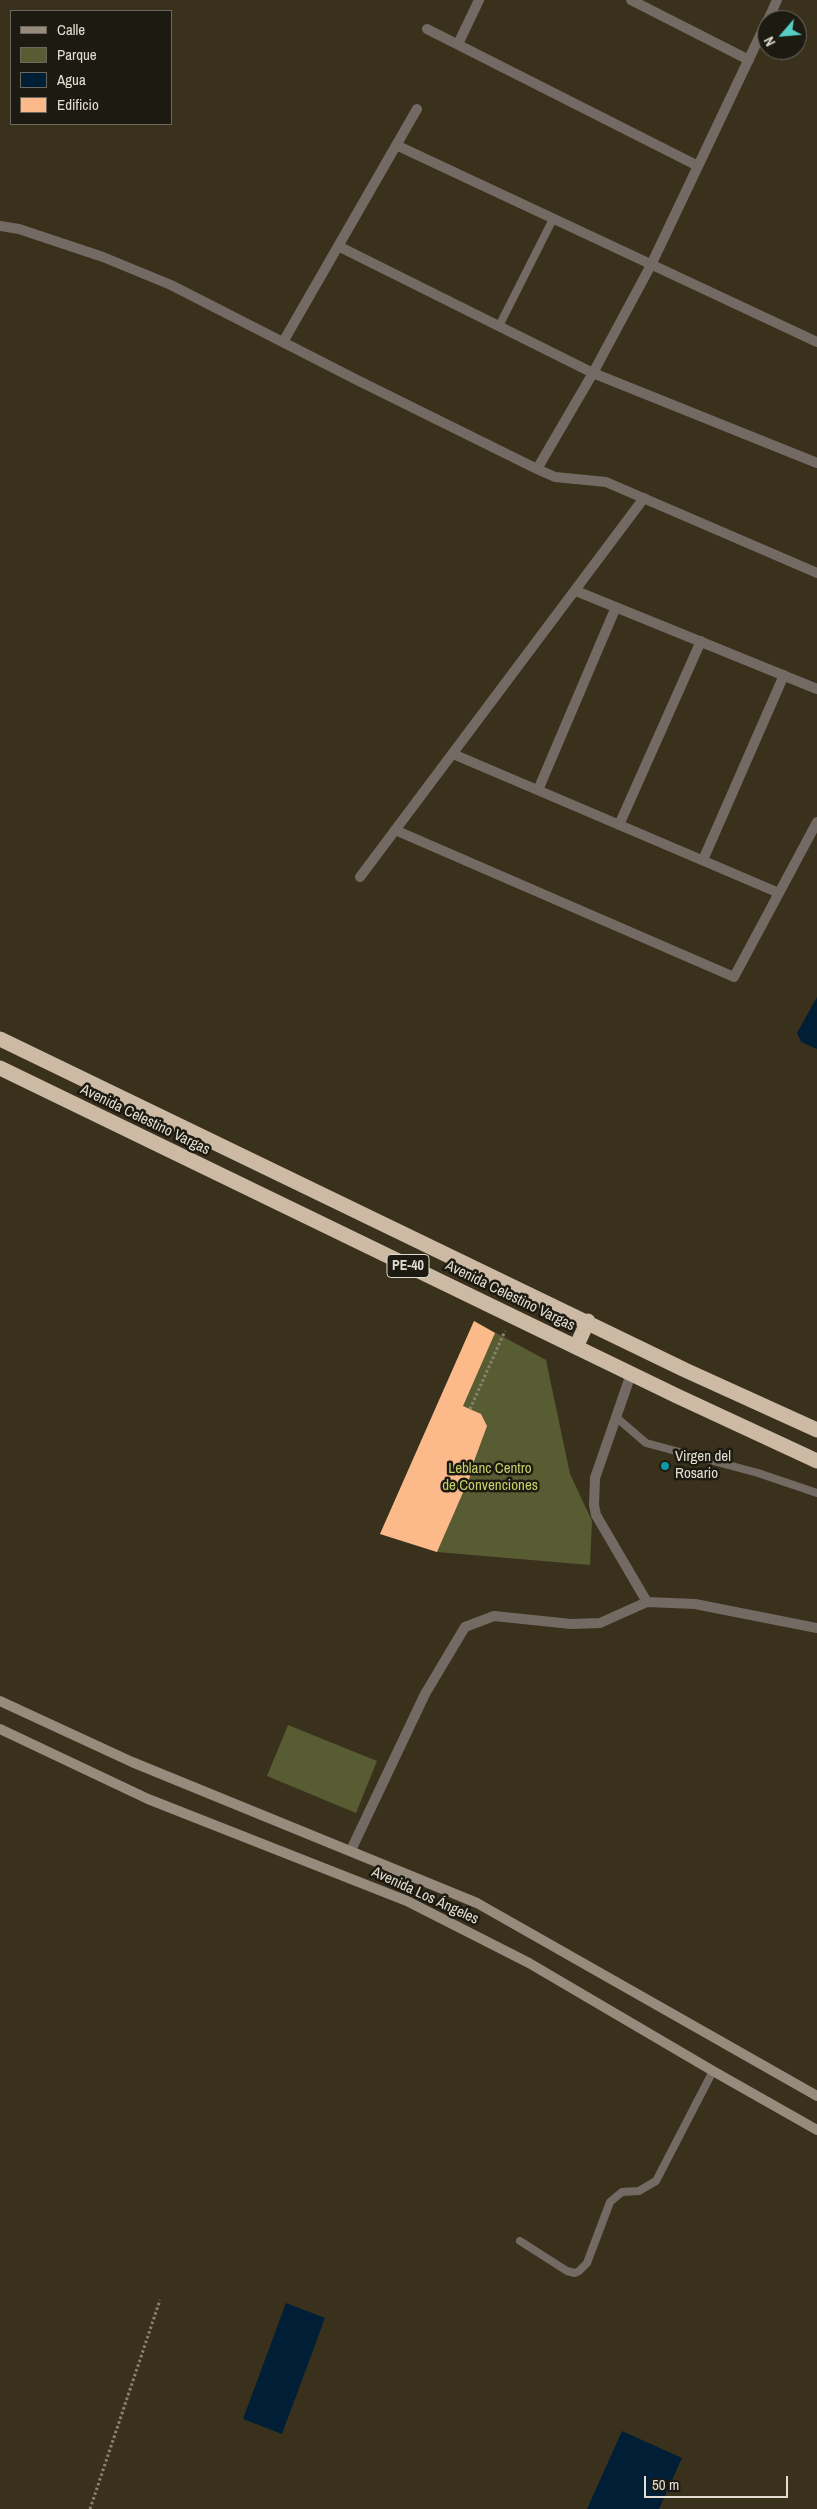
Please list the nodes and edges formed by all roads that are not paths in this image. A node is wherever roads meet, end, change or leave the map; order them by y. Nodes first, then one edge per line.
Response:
1 (479, 0) edge
2 (631, 0) edge
3 (427, 29) dead end
4 (757, 43) edge
5 (458, 44) junction
6 (749, 60) junction
7 (417, 109) dead end
8 (396, 145) junction
9 (698, 166) junction
10 (553, 219) junction
11 (0, 226) edge
12 (338, 246) junction
13 (651, 265) junction
14 (499, 326) junction
15 (283, 342) junction
16 (817, 342) edge
17 (593, 373) junction
18 (817, 463) edge
19 (537, 469) junction
20 (644, 498) junction
21 (817, 573) edge
22 (576, 591) junction
23 (616, 607) junction
24 (701, 641) junction
25 (784, 675) junction
26 (817, 689) edge
27 (453, 754) junction
28 (538, 790) junction
29 (817, 822) edge
30 (619, 825) junction
31 (395, 830) junction
32 (702, 860) junction
33 (360, 876) dead end
34 (779, 893) junction
35 (0, 1039) edge
36 (0, 1068) edge
37 (137, 1105) junction
38 (124, 1128) junction
39 (423, 1242) junction
40 (411, 1267) junction
41 (588, 1321) junction
42 (576, 1347) junction
43 (631, 1374) junction
44 (617, 1418) junction
45 (817, 1430) edge
46 (817, 1461) edge
47 (817, 1493) edge
48 (647, 1602) junction
49 (817, 1628) edge
50 (0, 1701) edge
51 (0, 1729) edge
52 (351, 1850) junction
53 (712, 2071) junction
54 (817, 2096) edge
55 (817, 2130) edge
56 (520, 2241) dead end

1 - 5 street
2 - 6 street
3 - 5 street
4 - 6 street
5 - 9 street
6 - 9 street
7 - 8 street
8 - 10 street
8 - 12 street
9 - 13 street
10 - 13 street
10 - 14 lane
11 - 15 street
12 - 14 street
12 - 15 street
13 - 16 street
13 - 17 street
14 - 17 street
15 - 19 street
17 - 18 street
17 - 19 street
19 - 20 street
20 - 21 street
20 - 22 street
22 - 23 street
22 - 27 street
23 - 24 street
23 - 28 street
24 - 25 street
24 - 30 street
25 - 26 street
25 - 32 street
27 - 28 street
27 - 31 street
28 - 30 street
29 - 34 street
30 - 32 street
31 - 33 street
31 - 34 street
32 - 34 street
35 - 37 highway, Avenida Celestino Vargas / PE-40
36 - 38 highway, Avenida Celestino Vargas / PE-40
37 - 38 highway
37 - 39 highway, Avenida Celestino Vargas / PE-40
38 - 40 highway, Avenida Celestino Vargas / PE-40
39 - 40 highway
39 - 41 highway, Avenida Celestino Vargas / PE-40
40 - 42 highway, Avenida Celestino Vargas / PE-40
41 - 42 highway
41 - 45 highway, Avenida Celestino Vargas / PE-40
42 - 43 highway, Avenida Celestino Vargas / PE-40
43 - 44 street
43 - 46 highway, Avenida Celestino Vargas / PE-40
44 - 47 lane
44 - 48 street
48 - 49 street
48 - 52 street
50 - 52 main road, Avenida Los Ángeles
51 - 53 main road, Avenida Los Ángeles
52 - 54 main road, Avenida Los Ángeles
53 - 55 main road, Avenida Los Ángeles
53 - 56 lane

